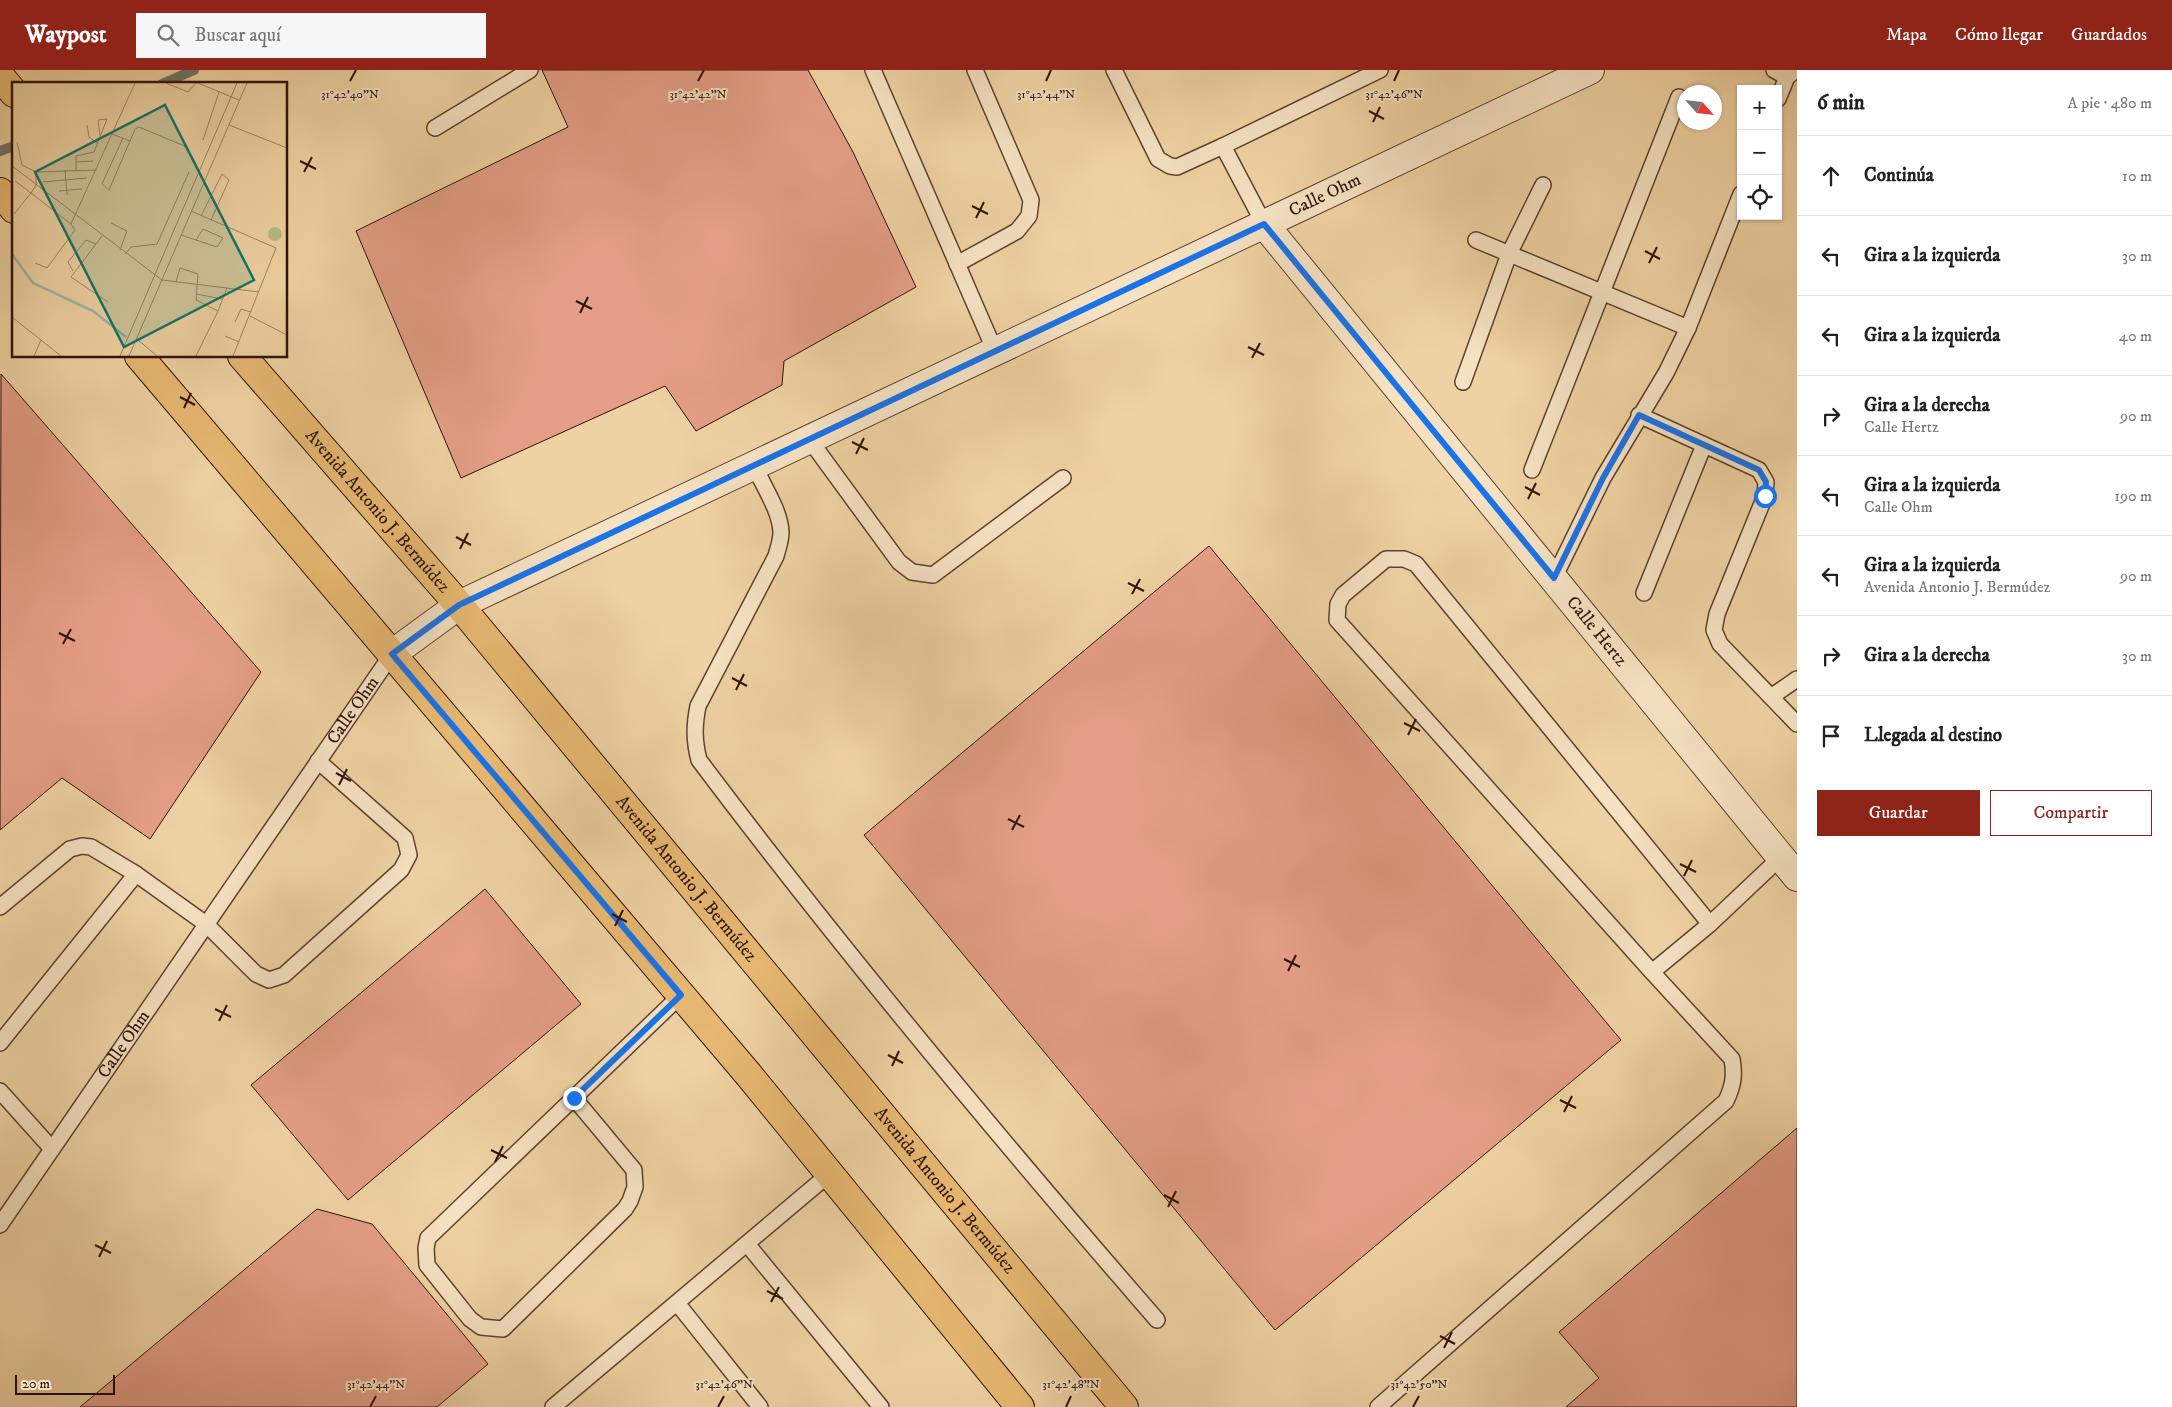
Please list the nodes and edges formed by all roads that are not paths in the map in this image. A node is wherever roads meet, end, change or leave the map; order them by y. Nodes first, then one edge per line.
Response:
1 (530, 70) edge
2 (873, 70) edge
3 (974, 70) edge
4 (1114, 70) edge
5 (1380, 70) edge
6 (1590, 70) edge
7 (1786, 72) edge
8 (0, 76) edge
9 (1782, 86) edge
10 (12, 91) edge
11 (1677, 102) edge
12 (435, 128) dead end
13 (1223, 146) junction
14 (1543, 185) dead end
15 (1737, 204) edge
16 (1264, 224) junction
17 (1476, 240) dead end
18 (1509, 254) junction
19 (957, 264) junction
20 (1601, 292) junction
21 (1688, 328) junction
22 (995, 351) junction
23 (141, 358) edge
24 (244, 358) edge
25 (1463, 382) dead end
26 (1639, 415) junction
27 (809, 439) junction
28 (1704, 444) junction
29 (754, 465) junction
30 (1532, 470) dead end
31 (1063, 478) dead end
32 (1554, 578) junction
33 (1644, 593) dead end
34 (459, 605) junction
35 (392, 654) junction
36 (1797, 679) edge
37 (1771, 697) junction
38 (1797, 724) edge
39 (318, 761) junction
40 (1789, 867) edge
41 (136, 874) junction
42 (0, 907) edge
43 (206, 924) junction
44 (1710, 924) junction
45 (1652, 972) junction
46 (681, 995) junction
47 (0, 1043) edge
48 (0, 1091) edge
49 (574, 1098) junction
50 (52, 1149) junction
51 (828, 1175) junction
52 (0, 1225) edge
53 (747, 1244) junction
54 (677, 1303) junction
55 (1157, 1320) dead end
56 (553, 1407) edge
57 (760, 1407) edge
58 (881, 1407) edge
59 (1020, 1407) edge
60 (1124, 1407) edge
61 (1378, 1407) edge

1 - 12 lane
2 - 19 lane
3 - 19 lane
4 - 13 lane
5 - 13 lane
6 - 16 street, Calle Ohm
7 - 9 lane
8 - 10 main road
11 - 20 lane
13 - 16 lane
14 - 18 lane
15 - 21 lane
16 - 22 street, Calle Ohm
16 - 32 street, Calle Hertz
17 - 18 lane
18 - 20 lane
18 - 25 lane
19 - 22 lane
20 - 21 lane
20 - 30 lane
21 - 26 lane
22 - 27 street, Calle Ohm
23 - 35 main road
24 - 34 main road, Avenida Antonio J. Bermúdez
26 - 28 lane
26 - 32 lane
27 - 29 street, Calle Ohm
27 - 31 lane
28 - 33 lane
28 - 37 lane
29 - 34 street, Calle Ohm
29 - 55 lane
32 - 40 street, Calle Hertz
34 - 35 street, Calle Ohm
34 - 60 main road, Avenida Antonio J. Bermúdez
35 - 39 lane, Calle Ohm
35 - 46 main road
36 - 37 lane
37 - 38 lane
39 - 43 lane, Calle Ohm
39 - 43 lane
40 - 44 lane
41 - 42 lane
41 - 43 lane
41 - 47 lane
43 - 50 lane, Calle Ohm
44 - 45 lane
44 - 45 lane
45 - 61 lane
46 - 49 lane
46 - 51 main road
48 - 50 lane
49 - 49 lane
50 - 52 lane, Calle Ohm
51 - 53 lane
51 - 59 main road
53 - 54 lane
53 - 58 lane
54 - 56 lane
54 - 57 lane

